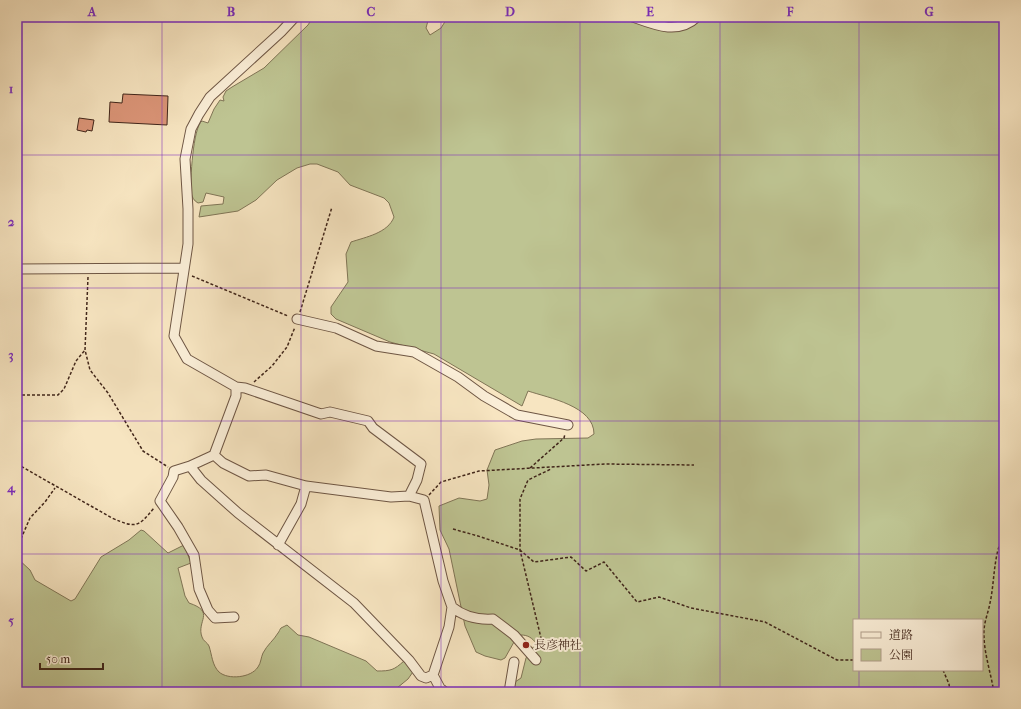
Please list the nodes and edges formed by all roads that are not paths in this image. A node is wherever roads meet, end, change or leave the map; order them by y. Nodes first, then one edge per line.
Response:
1 (296, 17) edge
2 (633, 17) edge
3 (698, 17) edge
4 (183, 268) junction
5 (17, 269) edge
6 (297, 319) road end
7 (241, 388) junction
8 (568, 425) road end
9 (214, 456) junction
10 (190, 466) junction
11 (306, 486) junction
12 (409, 496) junction
13 (278, 545) junction
14 (452, 607) junction
15 (234, 617) dead end
16 (536, 660) road end
17 (514, 662) dead end
18 (433, 675) junction
19 (445, 692) edge
20 (509, 692) edge

1 - 4 street
2 - 3 street
4 - 5 street
4 - 7 street
6 - 8 street
7 - 9 street
7 - 12 street
9 - 10 street
9 - 11 street
10 - 13 street
10 - 15 street
11 - 12 street
11 - 13 street
12 - 14 street
13 - 18 street
14 - 16 street
14 - 18 street
17 - 20 street
18 - 19 street

